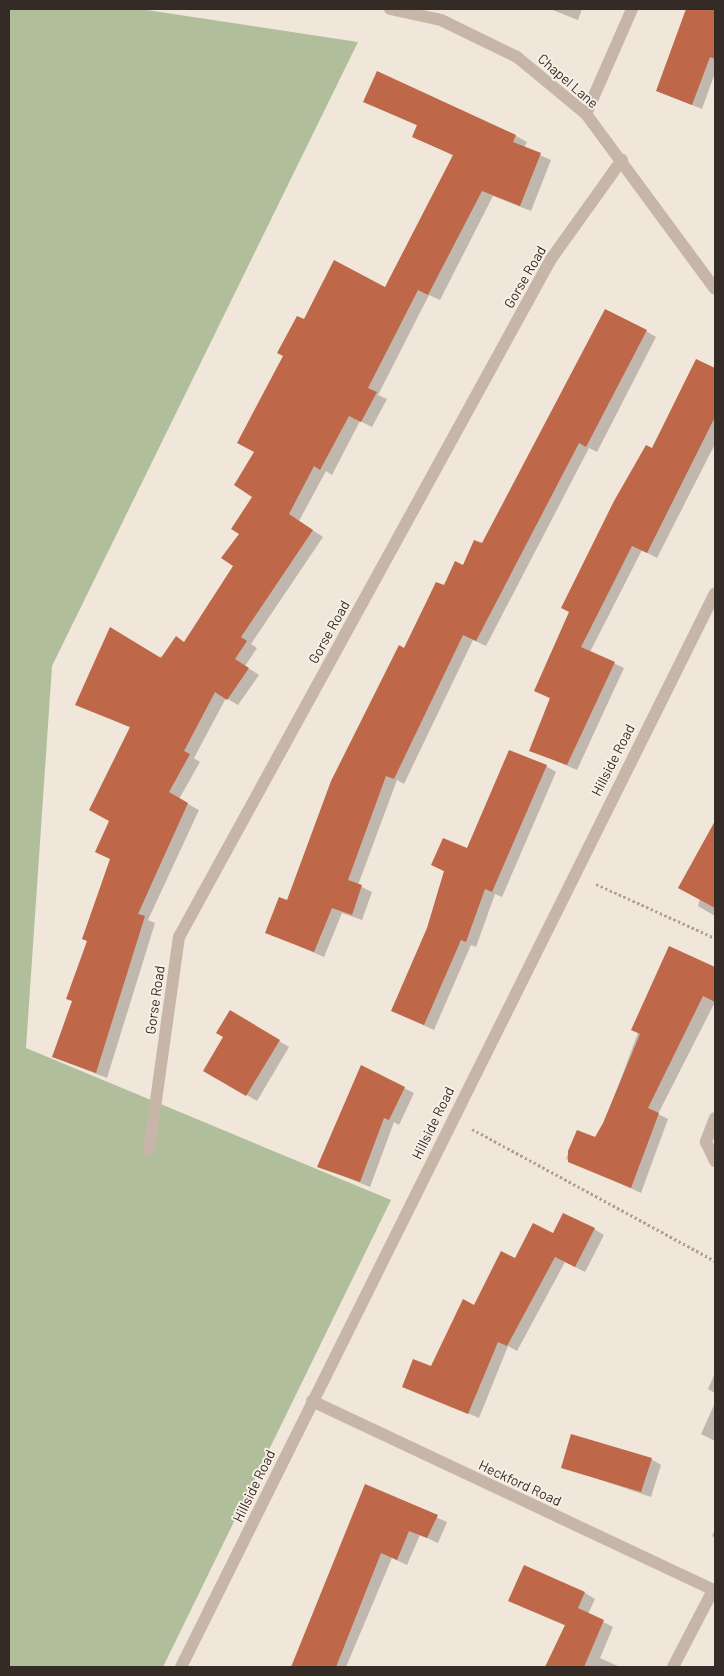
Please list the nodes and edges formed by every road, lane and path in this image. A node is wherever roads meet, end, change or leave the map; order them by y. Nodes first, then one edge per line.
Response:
1 (390, 9) edge
2 (632, 9) edge
3 (586, 114) junction
4 (622, 160) junction
5 (715, 288) edge
6 (715, 593) edge
7 (572, 874) junction
8 (715, 938) edge
9 (452, 1118) junction
10 (715, 1118) edge
11 (149, 1150) dead end
12 (715, 1161) edge
13 (715, 1261) edge
14 (312, 1401) junction
15 (714, 1591) edge
16 (181, 1667) edge
17 (674, 1667) edge

1 - 3 street, Chapel Lane
2 - 3 street
3 - 4 street, Chapel Lane
4 - 5 street, Chapel Lane
4 - 11 street, Gorse Road
6 - 7 street, Hillside Road
7 - 8 path
7 - 9 street, Hillside Road
9 - 13 path
9 - 14 street, Hillside Road
10 - 12 street
14 - 15 street, Heckford Road
14 - 16 street, Hillside Road
15 - 17 street

